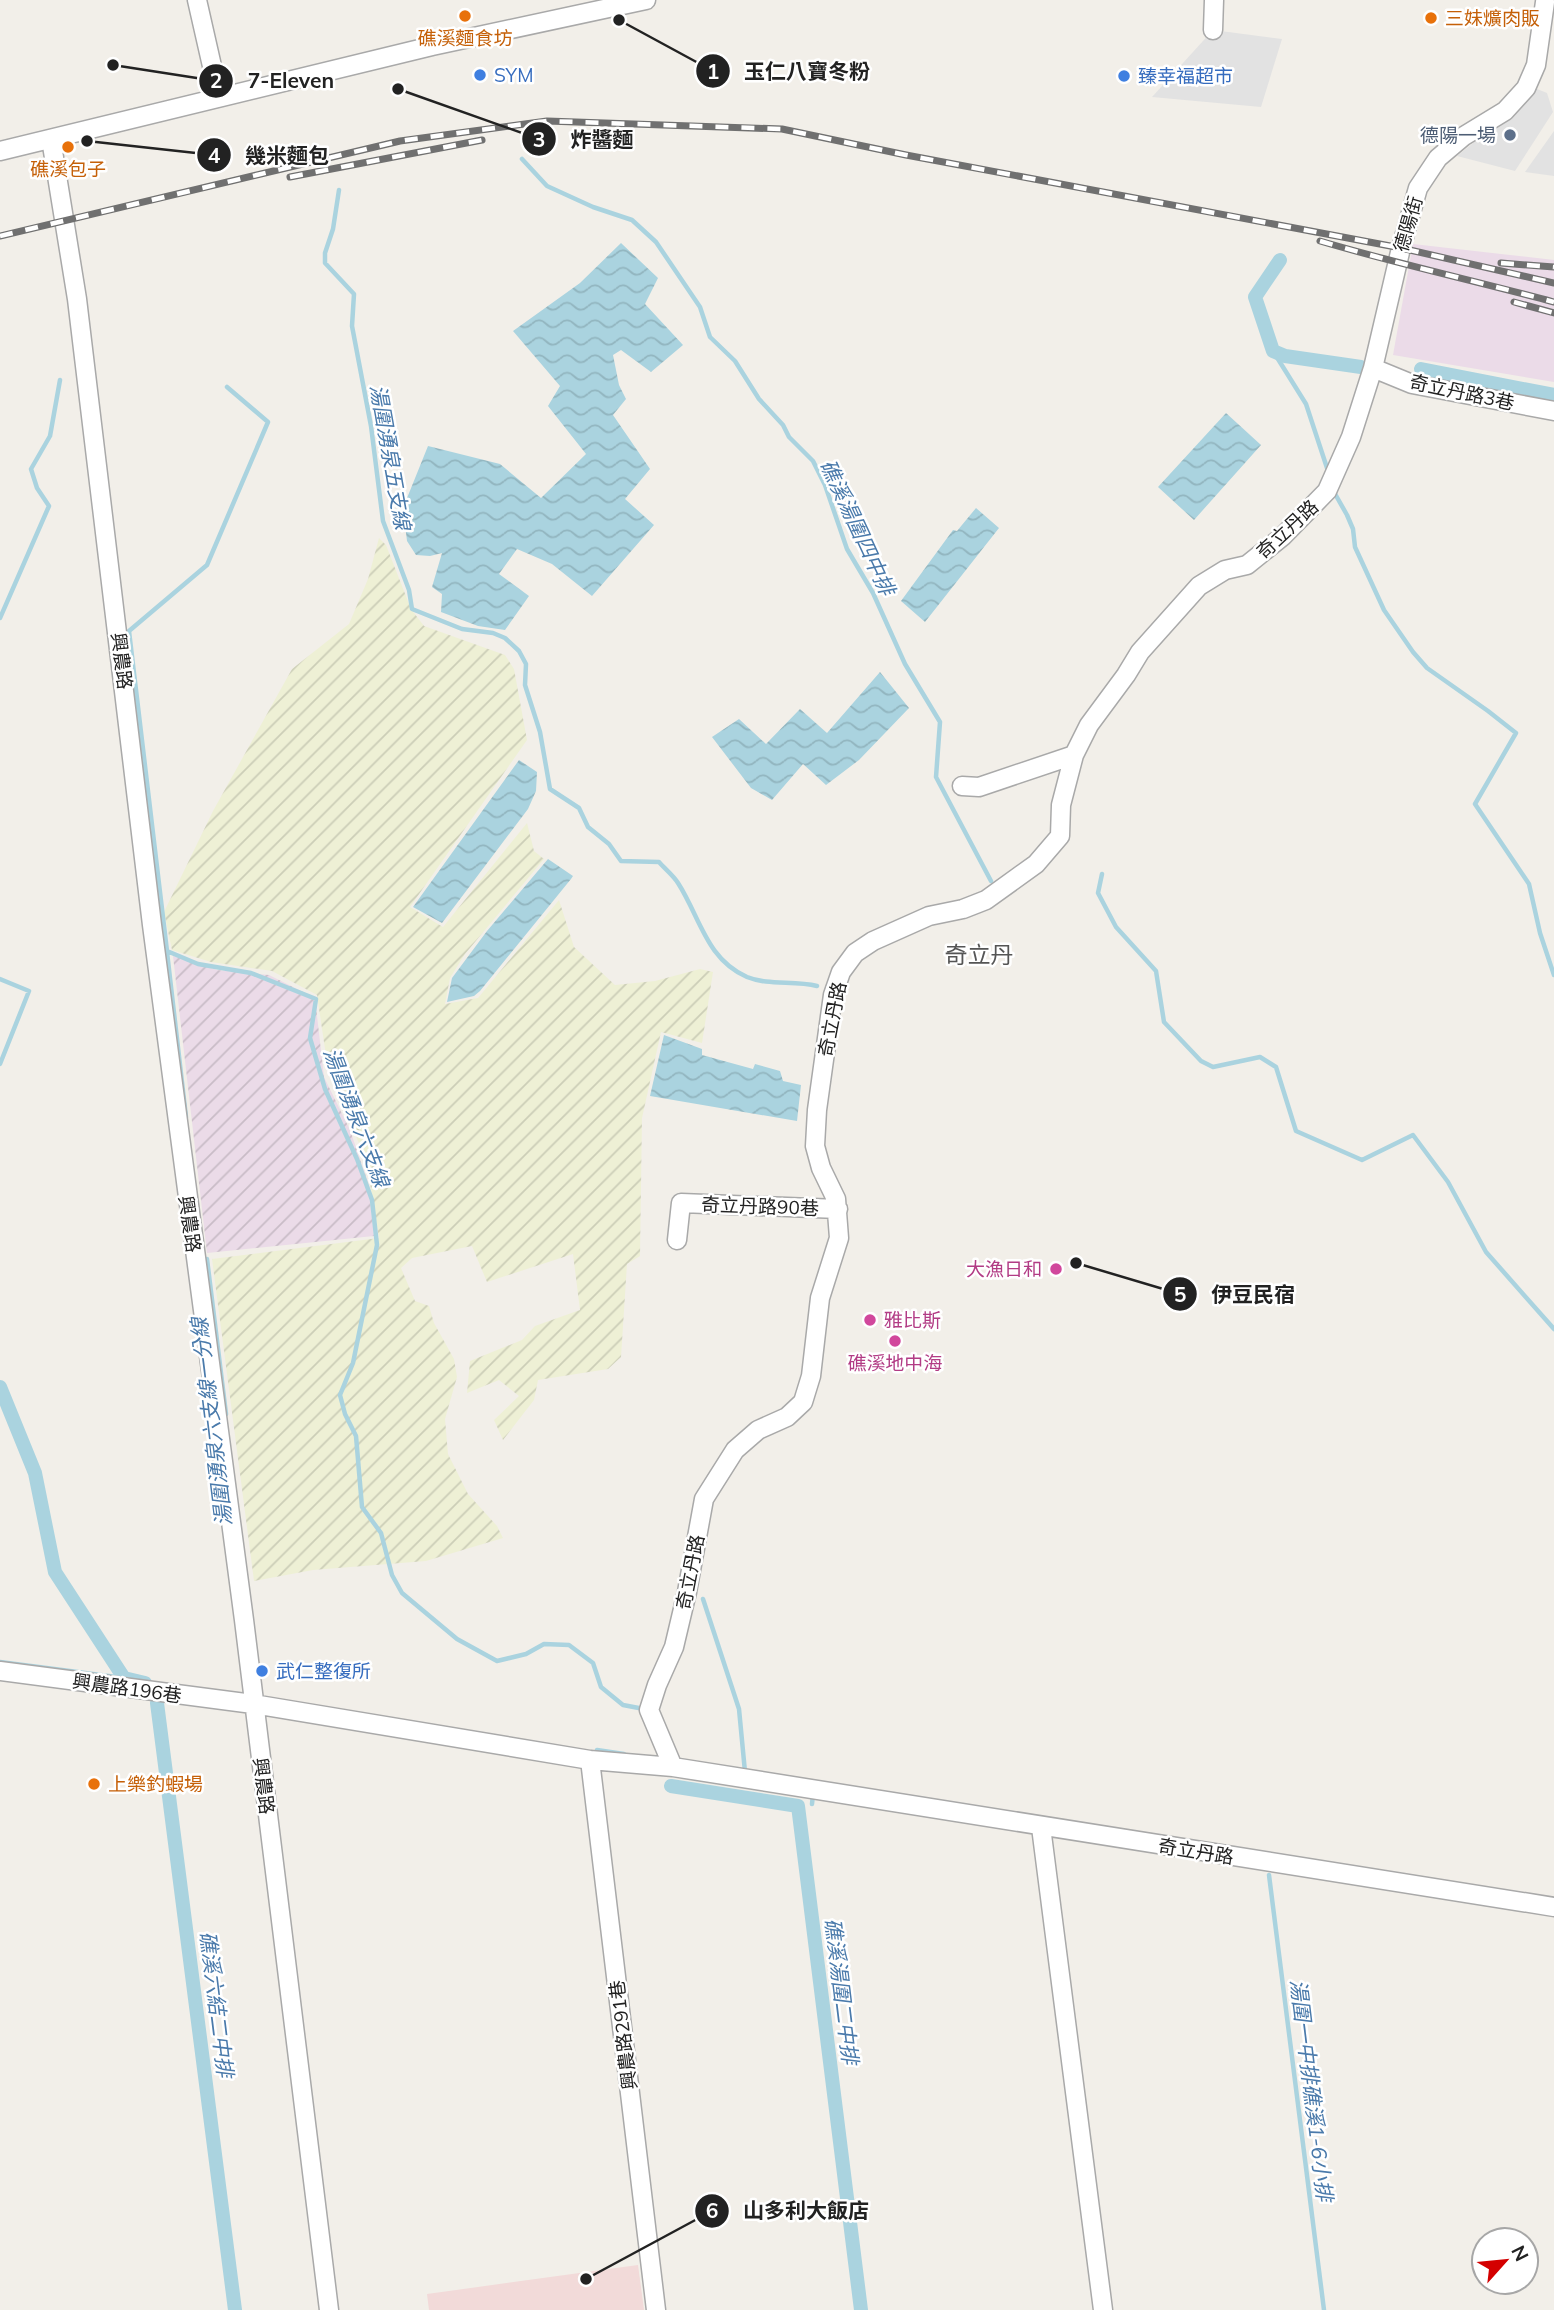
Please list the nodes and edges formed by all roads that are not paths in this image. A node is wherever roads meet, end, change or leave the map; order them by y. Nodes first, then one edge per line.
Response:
1 (197, 0) edge
2 (646, 0) edge
3 (1214, 0) edge
4 (1543, 2) edge
5 (1213, 30) dead end
6 (219, 97) junction
7 (51, 139) junction
8 (0, 151) edge
9 (1373, 368) junction
10 (1554, 411) edge
11 (1074, 755) junction
12 (962, 786) dead end
13 (838, 1209) junction
14 (677, 1240) dead end
15 (0, 1671) edge
16 (253, 1704) junction
17 (590, 1760) junction
18 (673, 1767) junction
19 (1041, 1827) junction
20 (1554, 1907) edge
21 (329, 2310) edge
22 (656, 2310) edge
23 (1103, 2310) edge

1 - 6 street
2 - 6 street
3 - 5 street
4 - 9 street, 德陽街
6 - 7 street
7 - 8 street
7 - 16 street, 興農路
9 - 10 street, 奇立丹路3巷
9 - 11 street, 奇立丹路
11 - 12 street
11 - 13 street, 奇立丹路
13 - 14 street, 奇立丹路90巷
13 - 18 street, 奇立丹路
15 - 16 street, 興農路196巷
16 - 17 street, 奇立丹路
16 - 21 street, 興農路
17 - 18 street, 奇立丹路
17 - 22 street, 興農路291巷
18 - 19 street, 奇立丹路
19 - 20 street, 奇立丹路
19 - 23 street

